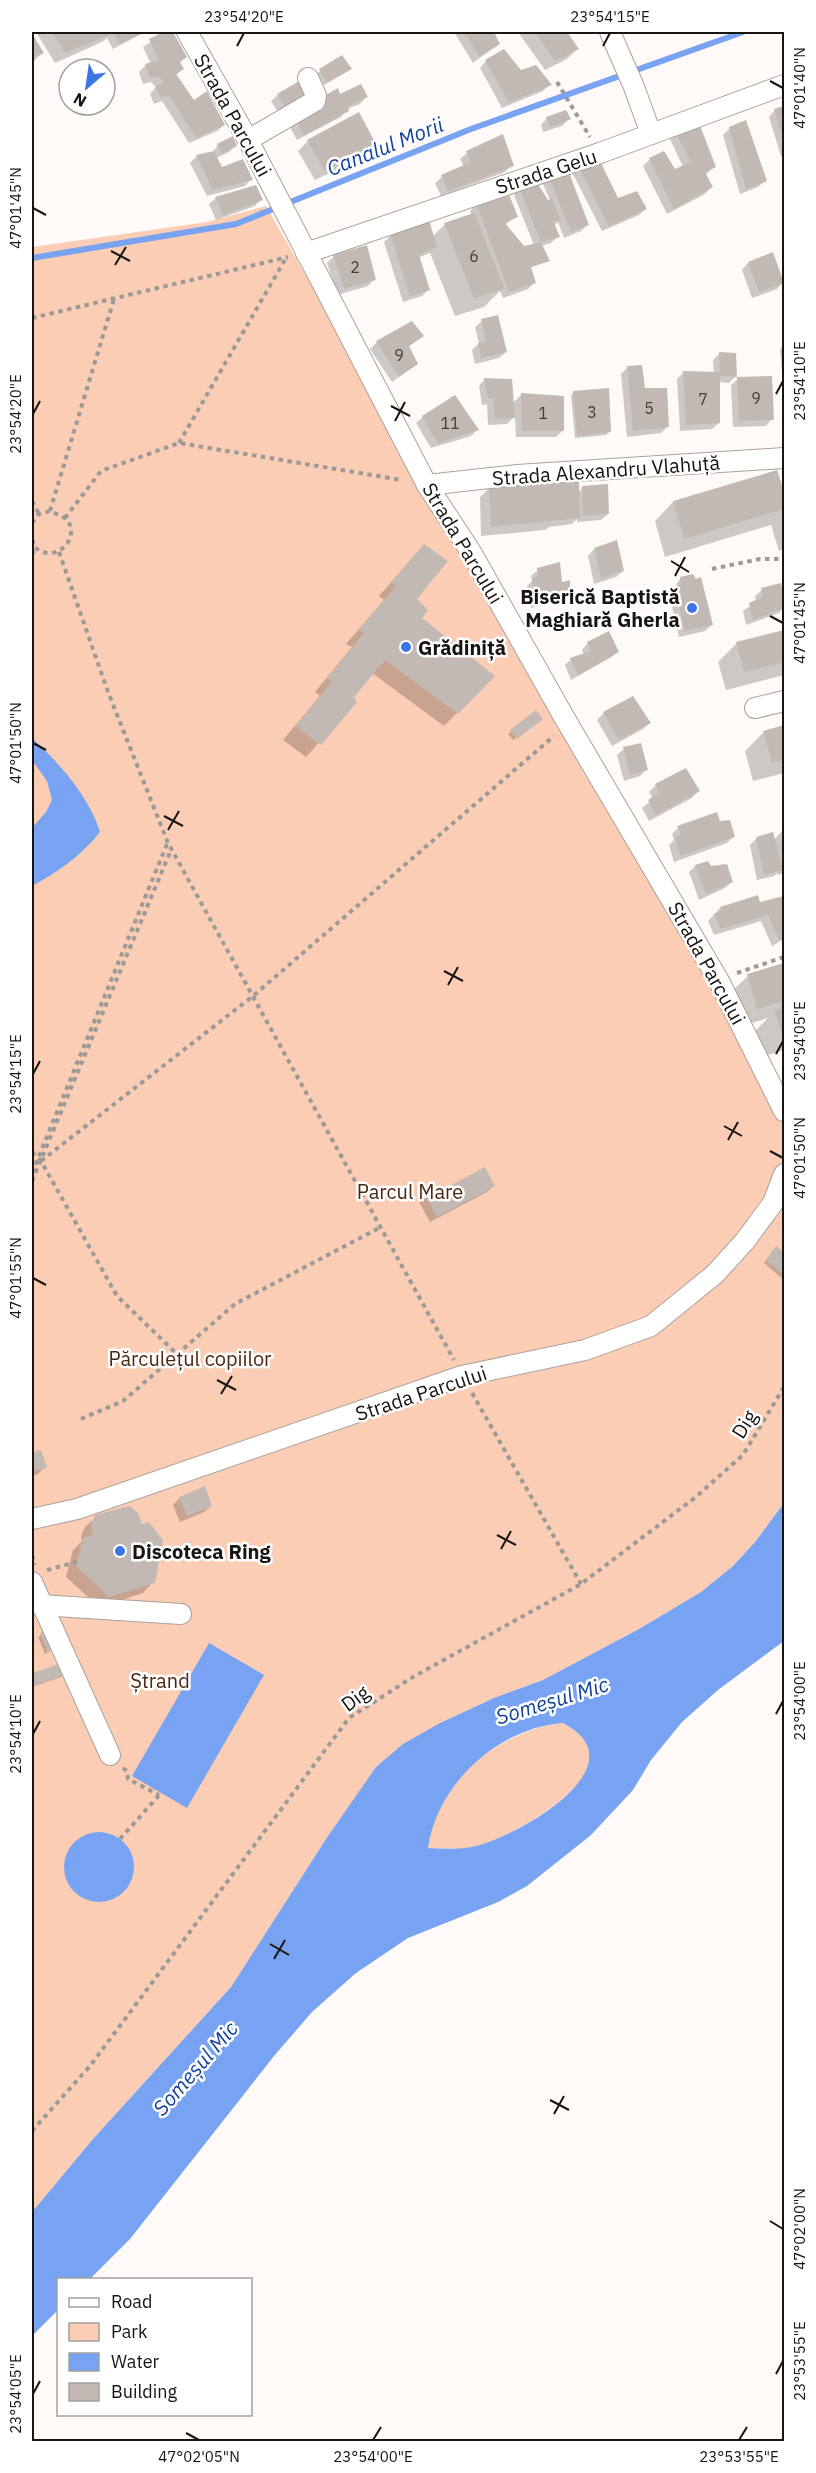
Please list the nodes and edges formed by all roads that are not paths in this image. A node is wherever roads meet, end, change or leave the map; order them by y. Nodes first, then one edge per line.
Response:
1 (187, 32) edge
2 (610, 32) edge
3 (308, 78) dead end
4 (784, 85) edge
5 (651, 134) junction
6 (248, 140) junction
7 (306, 253) junction
8 (784, 458) edge
9 (428, 485) junction
10 (784, 701) edge
11 (755, 708) dead end
12 (784, 1112) edge
13 (784, 1174) edge
14 (32, 1519) edge
15 (34, 1577) edge
16 (40, 1605) junction
17 (181, 1614) dead end
18 (110, 1755) road end

1 - 6 street, Strada Parcului
2 - 5 street
3 - 6 street
4 - 5 street, Strada Gelu
5 - 7 street, Strada Gelu
6 - 7 street, Strada Parcului
7 - 9 street, Strada Parcului
8 - 9 street, Strada Alexandru Vlahuță
9 - 12 street, Strada Parcului
10 - 11 street
13 - 14 street, Strada Parcului
15 - 16 street
16 - 17 street
16 - 18 street

